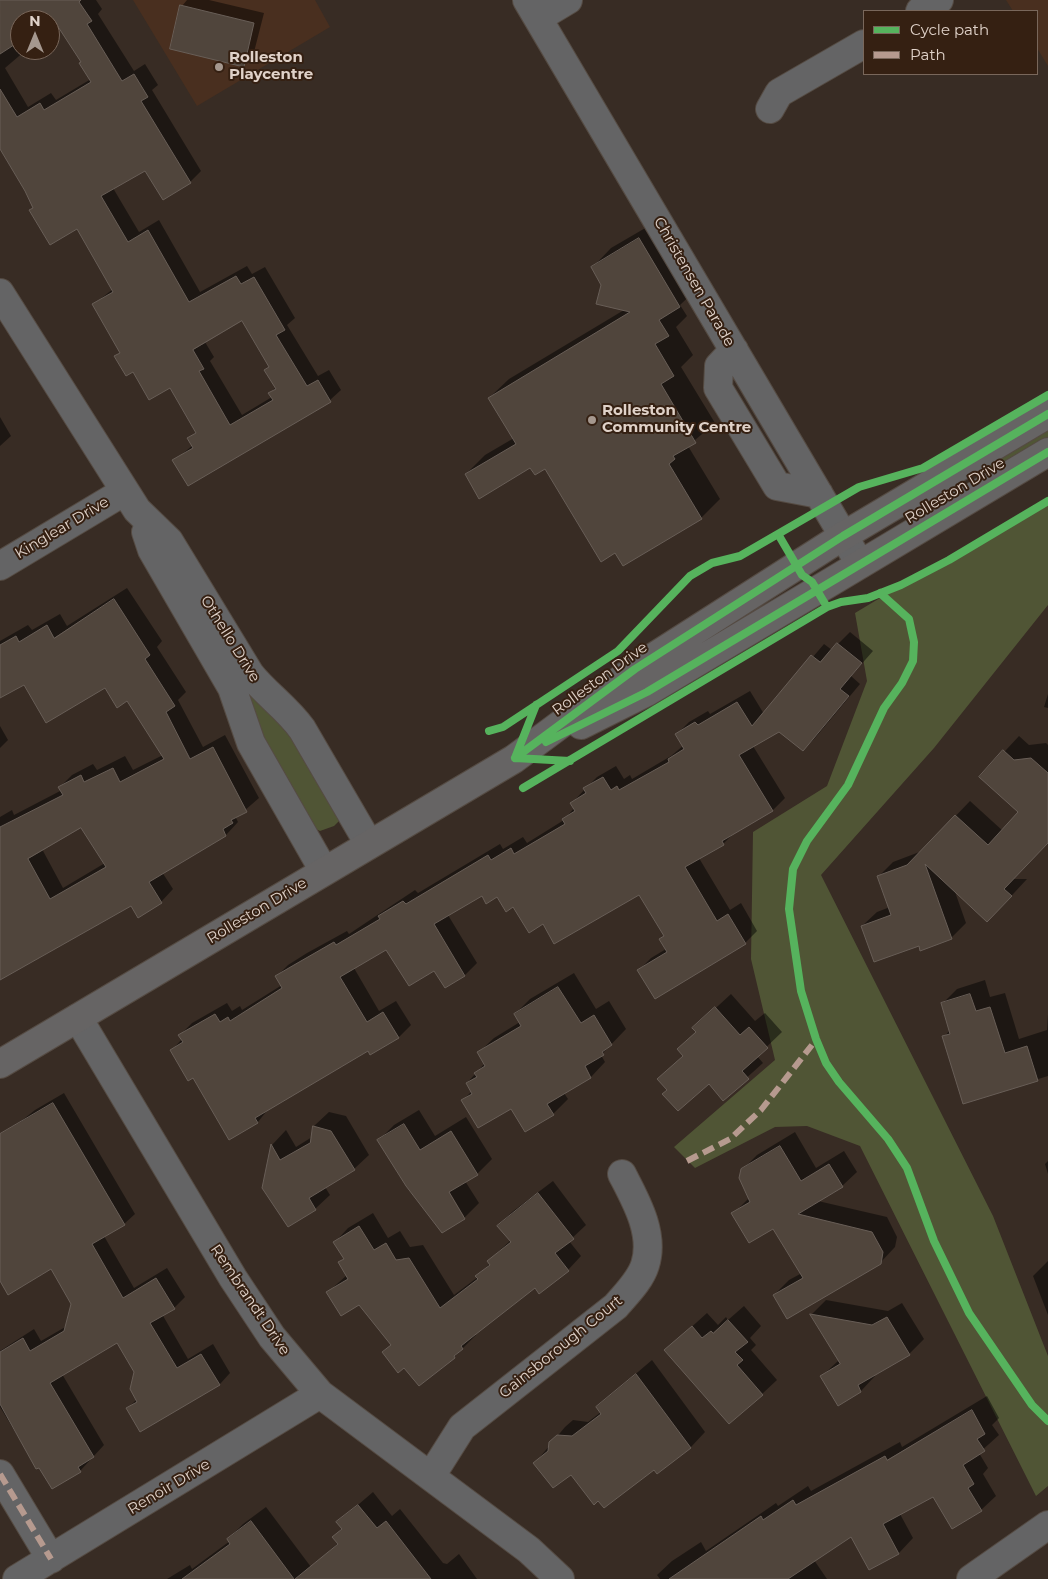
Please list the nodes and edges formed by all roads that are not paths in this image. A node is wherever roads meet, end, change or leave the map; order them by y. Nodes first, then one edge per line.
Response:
1 (568, 0) edge
2 (939, 0) edge
3 (533, 9) edge
4 (922, 10) edge
5 (863, 45) edge
6 (770, 109) dead end
7 (0, 293) edge
8 (1048, 414) edge
9 (1048, 452) edge
10 (131, 500) junction
11 (843, 536) junction
12 (860, 564) junction
13 (0, 566) edge
14 (515, 758) junction
15 (369, 844) junction
16 (324, 871) junction
17 (78, 1018) junction
18 (0, 1064) edge
19 (622, 1174) dead end
20 (320, 1394) junction
21 (0, 1474) edge
22 (431, 1476) junction
23 (1048, 1525) edge
24 (32, 1572) edge
25 (560, 1579) edge
26 (971, 1579) edge

1 - 3 street
2 - 4 street
3 - 11 street, Christensen Parade
5 - 6 street
7 - 10 street, Othello Drive
8 - 11 main road, Rolleston Drive
9 - 12 main road, Rolleston Drive
10 - 13 street, Kinglear Drive
10 - 15 street, Othello Drive
10 - 16 street, Othello Drive
11 - 12 street, Christensen Parade
11 - 14 main road, Rolleston Drive
12 - 14 main road, Rolleston Drive
14 - 15 main road, Rolleston Drive
15 - 16 main road, Rolleston Drive
16 - 17 main road, Rolleston Drive
17 - 18 main road, Rolleston Drive
17 - 20 street, Rembrandt Drive
19 - 22 street, Gainsborough Court
20 - 22 street, Rembrandt Drive
20 - 24 street, Renoir Drive
21 - 24 street
22 - 25 street, Rembrandt Drive
23 - 26 street

